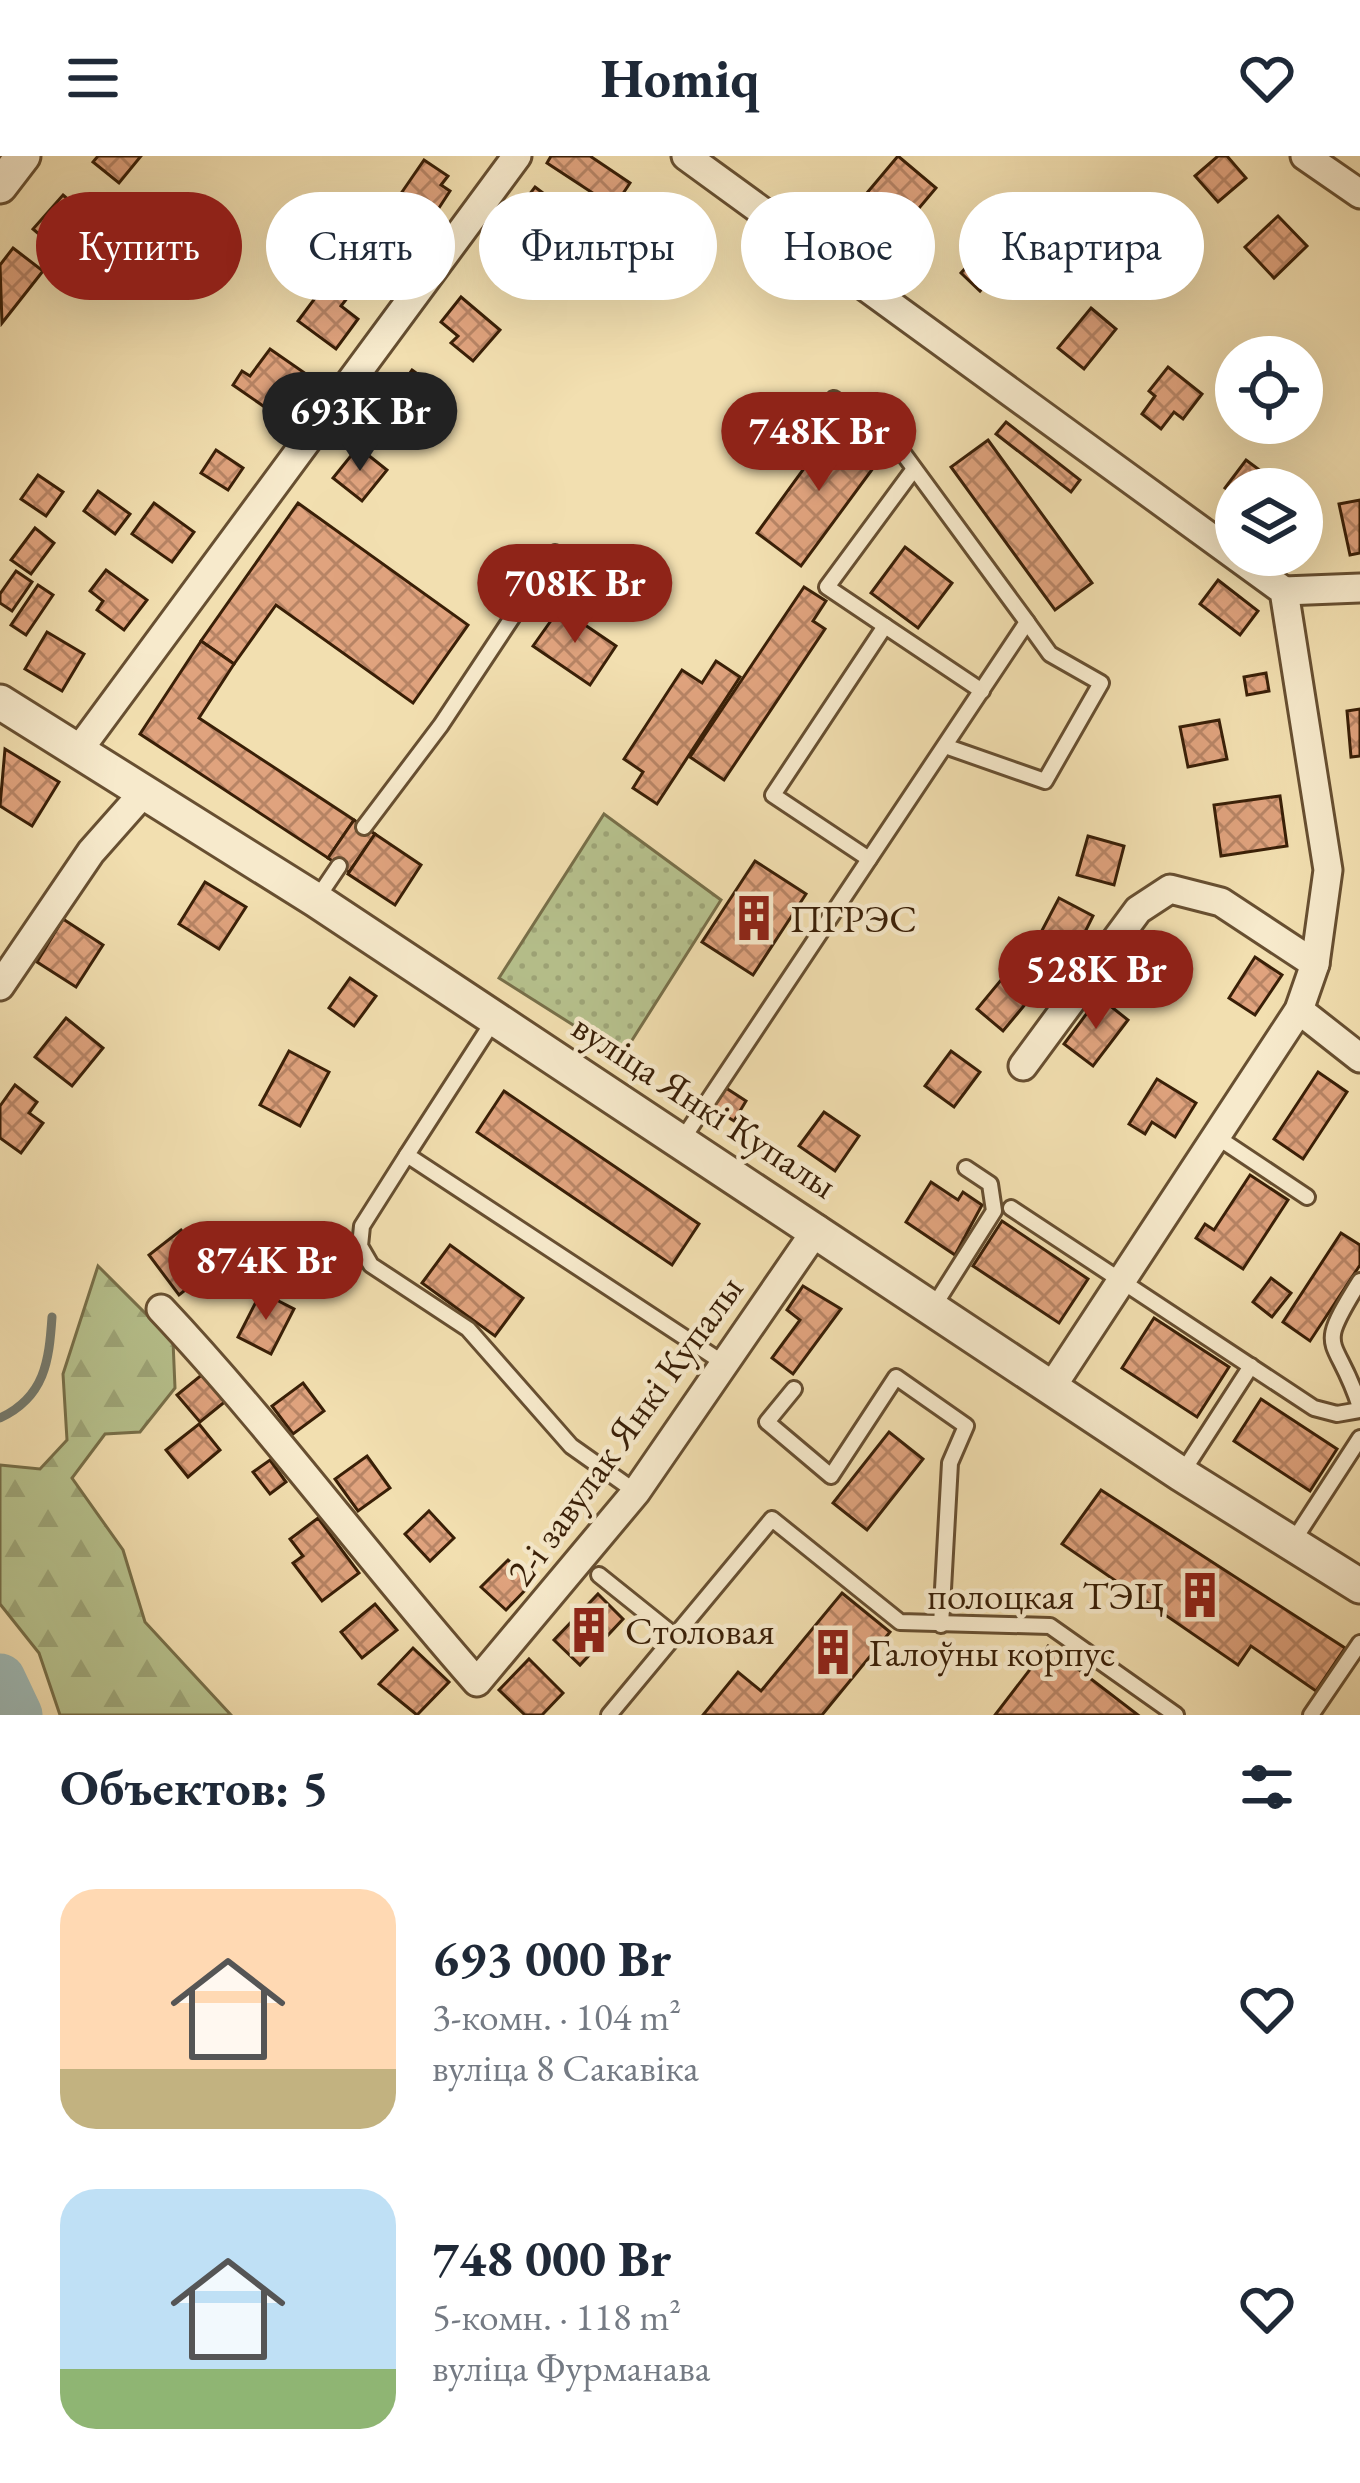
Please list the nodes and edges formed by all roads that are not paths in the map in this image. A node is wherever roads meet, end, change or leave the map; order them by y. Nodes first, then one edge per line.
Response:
1 (23, 156) edge
2 (518, 156) edge
3 (686, 156) edge
4 (1305, 156) edge
5 (0, 186) edge
6 (1360, 194) edge
7 (834, 399) dead end
8 (914, 469) junction
9 (554, 553) dead end
10 (1360, 588) edge
11 (1285, 591) junction
12 (1027, 622) junction
13 (885, 626) junction
14 (982, 691) junction
15 (0, 702) edge
16 (945, 746) junction
17 (78, 751) junction
18 (146, 791) junction
19 (364, 827) dead end
20 (869, 859) junction
21 (339, 866) dead end
22 (316, 900) junction
23 (1315, 964) junction
24 (0, 986) edge
25 (1299, 1010) junction
26 (496, 1018) junction
27 (1360, 1058) edge
28 (1023, 1066) dead end
29 (1216, 1136) junction
30 (682, 1140) junction
31 (407, 1154) junction
32 (966, 1168) dead end
33 (1307, 1197) dead end
34 (1011, 1208) dead end
35 (817, 1229) junction
36 (1121, 1281) junction
37 (1360, 1281) edge
38 (934, 1306) junction
39 (161, 1309) dead end
40 (724, 1364) junction
41 (1251, 1366) junction
42 (1053, 1385) junction
43 (794, 1389) dead end
44 (1360, 1408) edge
45 (1360, 1438) edge
46 (1181, 1474) junction
47 (636, 1492) junction
48 (1292, 1543) junction
49 (599, 1575) dead end
50 (1360, 1586) edge
51 (941, 1625) junction
52 (675, 1636) junction
53 (1360, 1643) edge
54 (609, 1715) edge
55 (1176, 1715) edge
56 (1311, 1715) edge

1 - 5 street
2 - 17 street
3 - 11 street
4 - 6 street
7 - 8 lane
8 - 12 lane
8 - 13 lane
9 - 19 lane
10 - 11 street
11 - 23 street
12 - 14 lane
12 - 16 lane
13 - 14 lane
13 - 20 lane
14 - 16 lane
15 - 17 street, вуліца Янкі Купалы
16 - 20 lane
17 - 18 street, вуліца Янкі Купалы
18 - 22 street, вуліца Янкі Купалы
18 - 24 street
20 - 30 lane
21 - 22 lane
22 - 26 street, вуліца Янкі Купалы
23 - 25 street
23 - 28 street
25 - 27 street
25 - 29 street
26 - 30 street, вуліца Янкі Купалы
26 - 31 lane
29 - 33 lane
29 - 36 street
30 - 35 street, вуліца Янкі Купалы
31 - 40 lane
31 - 47 lane
32 - 38 lane
34 - 36 lane
35 - 38 street, вуліца Янкі Купалы
35 - 40 street, 2-і завулак Янкі Купалы
36 - 41 lane
36 - 42 street
37 - 44 lane
38 - 42 street, вуліца Янкі Купалы
39 - 47 street, 2-і завулак Янкі Купалы
40 - 47 street, 2-і завулак Янкі Купалы
41 - 44 lane
41 - 46 lane
42 - 46 street, вуліца Янкі Купалы
43 - 51 lane
45 - 48 lane
46 - 48 street, вуліца Янкі Купалы
48 - 50 street, вуліца Янкі Купалы
49 - 52 lane
51 - 52 lane
51 - 55 lane
52 - 54 lane
53 - 56 lane

